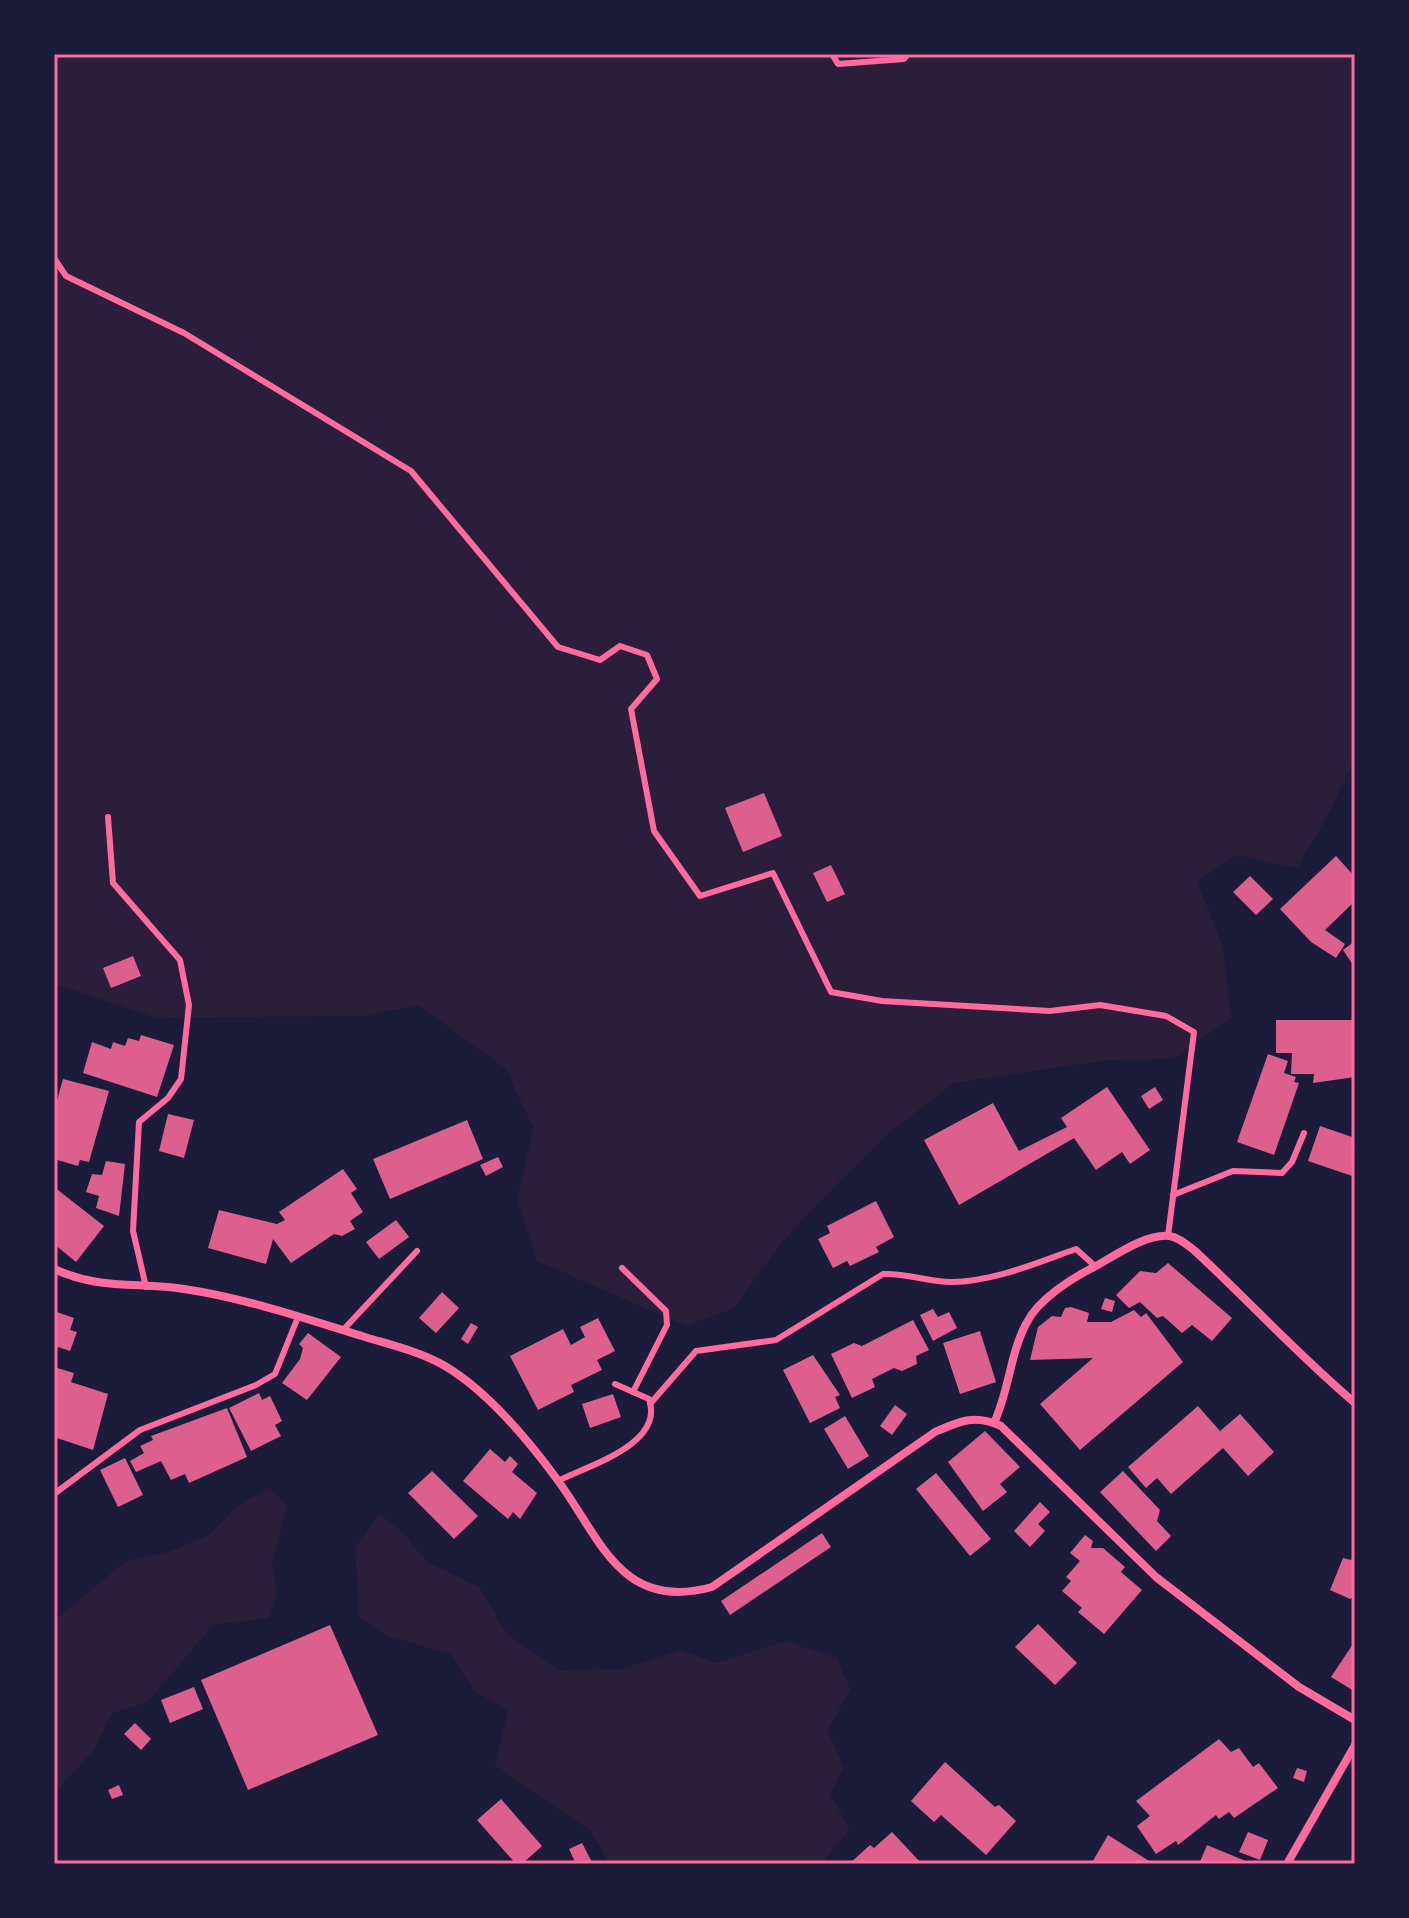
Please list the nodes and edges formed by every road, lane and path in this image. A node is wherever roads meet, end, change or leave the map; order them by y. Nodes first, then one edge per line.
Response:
1 (832, 54) edge
2 (908, 54) edge
3 (54, 258) edge
4 (108, 817) dead end
5 (1304, 1133) dead end
6 (1173, 1195) junction
7 (1168, 1236) junction
8 (417, 1251) dead end
9 (1095, 1266) junction
10 (622, 1268) dead end
11 (54, 1269) edge
12 (146, 1287) junction
13 (298, 1317) junction
14 (343, 1330) junction
15 (615, 1384) dead end
16 (633, 1392) junction
17 (1355, 1403) edge
18 (650, 1404) junction
19 (994, 1423) junction
20 (558, 1481) junction
21 (54, 1494) edge
22 (1355, 1720) edge
23 (1355, 1745) edge
24 (1287, 1864) edge

1 - 2 lane
3 - 6 lane
4 - 12 lane
5 - 6 lane
6 - 7 lane
7 - 9 street
7 - 17 street
8 - 14 lane
9 - 18 lane
9 - 19 street
10 - 16 lane
11 - 12 street
12 - 13 street
13 - 14 street
13 - 21 lane
14 - 20 street
15 - 16 lane
16 - 18 lane
18 - 20 lane
19 - 20 street
19 - 22 street
23 - 24 street

